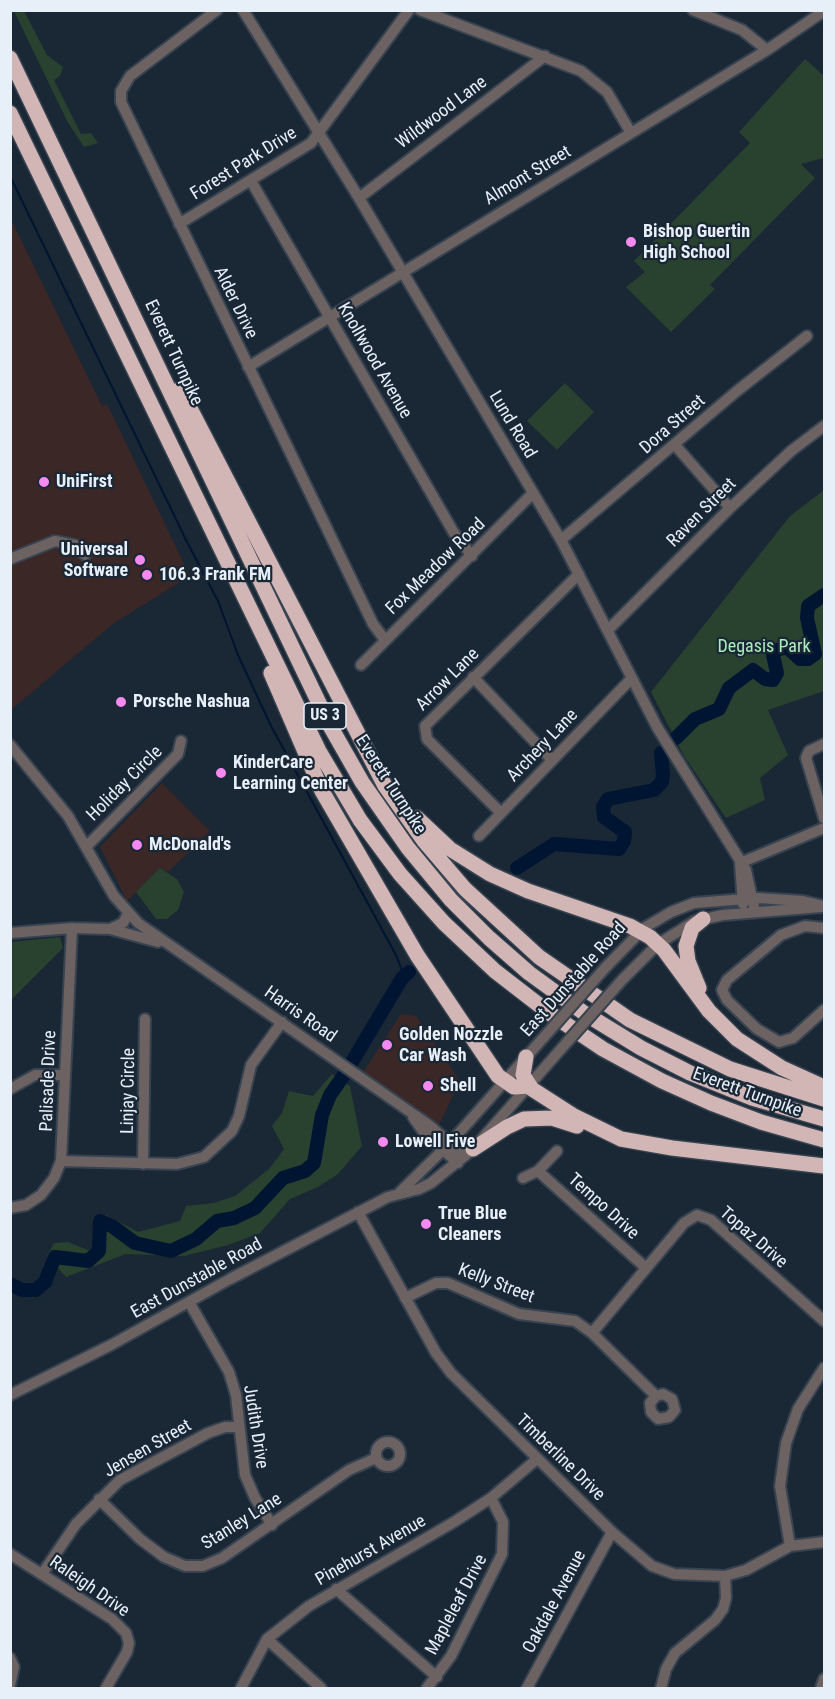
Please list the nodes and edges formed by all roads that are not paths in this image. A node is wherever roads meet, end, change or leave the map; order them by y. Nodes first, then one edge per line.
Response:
1 (217, 10) edge
2 (243, 10) edge
3 (408, 10) edge
4 (420, 10) edge
5 (693, 10) edge
6 (825, 11) edge
7 (767, 50) junction
8 (545, 56) junction
9 (10, 58) edge
10 (10, 113) edge
11 (39, 117) junction
12 (319, 133) junction
13 (631, 133) junction
14 (250, 181) junction
15 (359, 198) junction
16 (178, 224) junction
17 (402, 271) junction
18 (330, 317) junction
19 (807, 336) dead end
20 (248, 368) junction
21 (825, 426) edge
22 (675, 446) junction
23 (533, 493) junction
24 (730, 508) junction
25 (561, 540) junction
26 (85, 555) dead end
27 (472, 556) junction
28 (10, 559) edge
29 (231, 570) junction
30 (579, 574) junction
31 (608, 630) junction
32 (385, 640) junction
33 (361, 665) dead end
34 (473, 677) junction
35 (632, 678) junction
36 (359, 738) junction
37 (181, 741) dead end
38 (825, 744) edge
39 (10, 745) edge
40 (552, 760) junction
41 (501, 813) junction
42 (825, 818) edge
43 (825, 828) edge
44 (479, 836) dead end
45 (87, 846) junction
46 (740, 863) junction
47 (747, 899) junction
48 (825, 906) edge
49 (750, 912) junction
50 (128, 914) junction
51 (702, 919) junction
52 (72, 928) junction
53 (105, 928) junction
54 (825, 928) edge
55 (640, 931) junction
56 (10, 933) edge
57 (165, 943) junction
58 (658, 944) junction
59 (825, 1010) edge
60 (145, 1019) dead end
61 (282, 1022) junction
62 (736, 1039) junction
63 (526, 1057) junction
64 (65, 1075) junction
65 (504, 1081) junction
66 (529, 1086) junction
67 (825, 1087) edge
68 (10, 1089) edge
69 (825, 1100) edge
70 (825, 1119) edge
71 (621, 1139) junction
72 (825, 1140) edge
73 (447, 1146) junction
74 (557, 1151) dead end
75 (465, 1156) junction
76 (61, 1161) junction
77 (143, 1164) junction
78 (825, 1166) edge
79 (538, 1171) junction
80 (523, 1178) dead end
81 (400, 1192) junction
82 (10, 1208) edge
83 (358, 1212) junction
84 (646, 1268) junction
85 (405, 1298) junction
86 (189, 1302) junction
87 (825, 1321) edge
88 (592, 1333) junction
89 (825, 1368) edge
90 (10, 1395) edge
91 (656, 1396) dead end
92 (238, 1427) junction
93 (376, 1458) dead end
94 (537, 1459) junction
95 (492, 1498) junction
96 (99, 1499) junction
97 (272, 1525) junction
98 (612, 1532) junction
99 (825, 1542) edge
100 (790, 1546) junction
101 (10, 1554) edge
102 (42, 1574) junction
103 (725, 1576) junction
104 (336, 1589) junction
105 (267, 1639) junction
106 (10, 1658) edge
107 (437, 1677) junction
108 (825, 1679) edge
109 (10, 1685) edge
110 (106, 1689) edge
111 (241, 1689) edge
112 (321, 1689) edge
113 (427, 1689) edge
114 (527, 1689) edge
115 (661, 1689) edge
116 (821, 1689) edge

1 - 16 street, Alder Drive
2 - 12 street, Lund Road
3 - 12 street, Forest Park Drive
4 - 8 street
5 - 7 street
6 - 7 street, Almont Street
7 - 13 street, Almont Street
8 - 13 street
8 - 15 street, Wildwood Lane
9 - 11 highway, Everett Turnpike / US 3
10 - 29 highway, Everett Turnpike / US 3
11 - 36 highway
11 - 70 highway, Everett Turnpike / US 3
12 - 14 street, Forest Park Drive
12 - 15 street, Lund Road
13 - 17 street, Almont Street
14 - 16 street, Forest Park Drive
14 - 18 street, Knollwood Avenue
15 - 17 street, Lund Road
16 - 20 street, Alder Drive
17 - 18 street, Almont Street
17 - 23 street, Lund Road
18 - 20 street, Almont Street
18 - 27 street, Knollwood Avenue
19 - 22 street, Dora Street
20 - 32 street, Alder Drive
21 - 24 street, Raven Street
22 - 24 street
22 - 25 street, Dora Street
23 - 25 street, Lund Road
23 - 27 street, Fox Meadow Road
24 - 31 street, Raven Street
25 - 30 street, Lund Road
26 - 28 street
27 - 32 street, Fox Meadow Road
29 - 65 highway
29 - 72 highway, Everett Turnpike / US 3
30 - 31 street, Lund Road
30 - 34 street, Arrow Lane
31 - 35 street, Lund Road
32 - 33 street, Fox Meadow Road
34 - 40 street
34 - 41 street, Arrow Lane
35 - 40 street, Archery Lane
35 - 46 street, Lund Road
36 - 55 highway
36 - 69 highway
37 - 45 street, Holiday Circle
38 - 42 street
39 - 45 street
40 - 41 street, Archery Lane
41 - 44 street, Archery Lane
43 - 46 street
45 - 50 street
46 - 47 street, Lund Road
47 - 48 street, East Dunstable Road
47 - 49 street, Lund Road
47 - 55 street, East Dunstable Road
48 - 49 street, East Dunstable Road
49 - 51 street, East Dunstable Road
50 - 53 street, Harris Road
50 - 57 street, Harris Road
51 - 58 street, East Dunstable Road
51 - 62 highway
52 - 53 street, Harris Road
52 - 56 street, Harris Road
52 - 64 street, Palisade Drive
53 - 57 street, Harris Road
54 - 59 street
55 - 58 highway
55 - 63 street, East Dunstable Road, bridge
57 - 61 street, Harris Road
58 - 62 highway
58 - 66 street, East Dunstable Road, bridge
60 - 77 street, Linjay Circle
61 - 73 street, Harris Road
61 - 77 street
62 - 67 highway
63 - 65 street, East Dunstable Road
63 - 66 highway
64 - 68 street
64 - 76 street, Palisade Drive
65 - 66 highway
65 - 73 street, East Dunstable Road
66 - 71 highway
66 - 75 street, East Dunstable Road
71 - 75 highway
71 - 78 highway
73 - 75 street, Harris Road
73 - 81 street, East Dunstable Road
74 - 79 street
75 - 81 street, East Dunstable Road
76 - 77 street
76 - 82 street, Palisade Drive
79 - 80 street
79 - 84 street, Tempo Drive
81 - 83 street, East Dunstable Road
83 - 85 street, Timberline Drive
83 - 86 street, East Dunstable Road
84 - 87 street, Topaz Drive
84 - 88 street, Topaz Drive
85 - 88 street, Kelly Street
85 - 94 street, Timberline Drive
86 - 90 street, East Dunstable Road
86 - 92 street, Judith Drive
88 - 91 street, Kelly Street
89 - 100 street
92 - 96 street, Jensen Street
92 - 97 street, Judith Drive
93 - 97 street, Stanley Lane
94 - 95 street, Pinehurst Avenue
94 - 98 street, Timberline Drive
95 - 104 street, Pinehurst Avenue
95 - 107 street, Mapleleaf Drive
96 - 97 street, Stanley Lane
96 - 102 street, Jensen Street
98 - 103 street, Timberline Drive
98 - 114 street, Oakdale Avenue
99 - 100 street, Timberline Drive
100 - 103 street, Timberline Drive
101 - 102 street, Raleigh Drive
102 - 110 street, Raleigh Drive
103 - 115 street
104 - 105 street, Pinehurst Avenue
104 - 107 street
105 - 111 street, Pinehurst Avenue
105 - 112 street
106 - 109 street
107 - 113 street, Mapleleaf Drive
108 - 116 street

